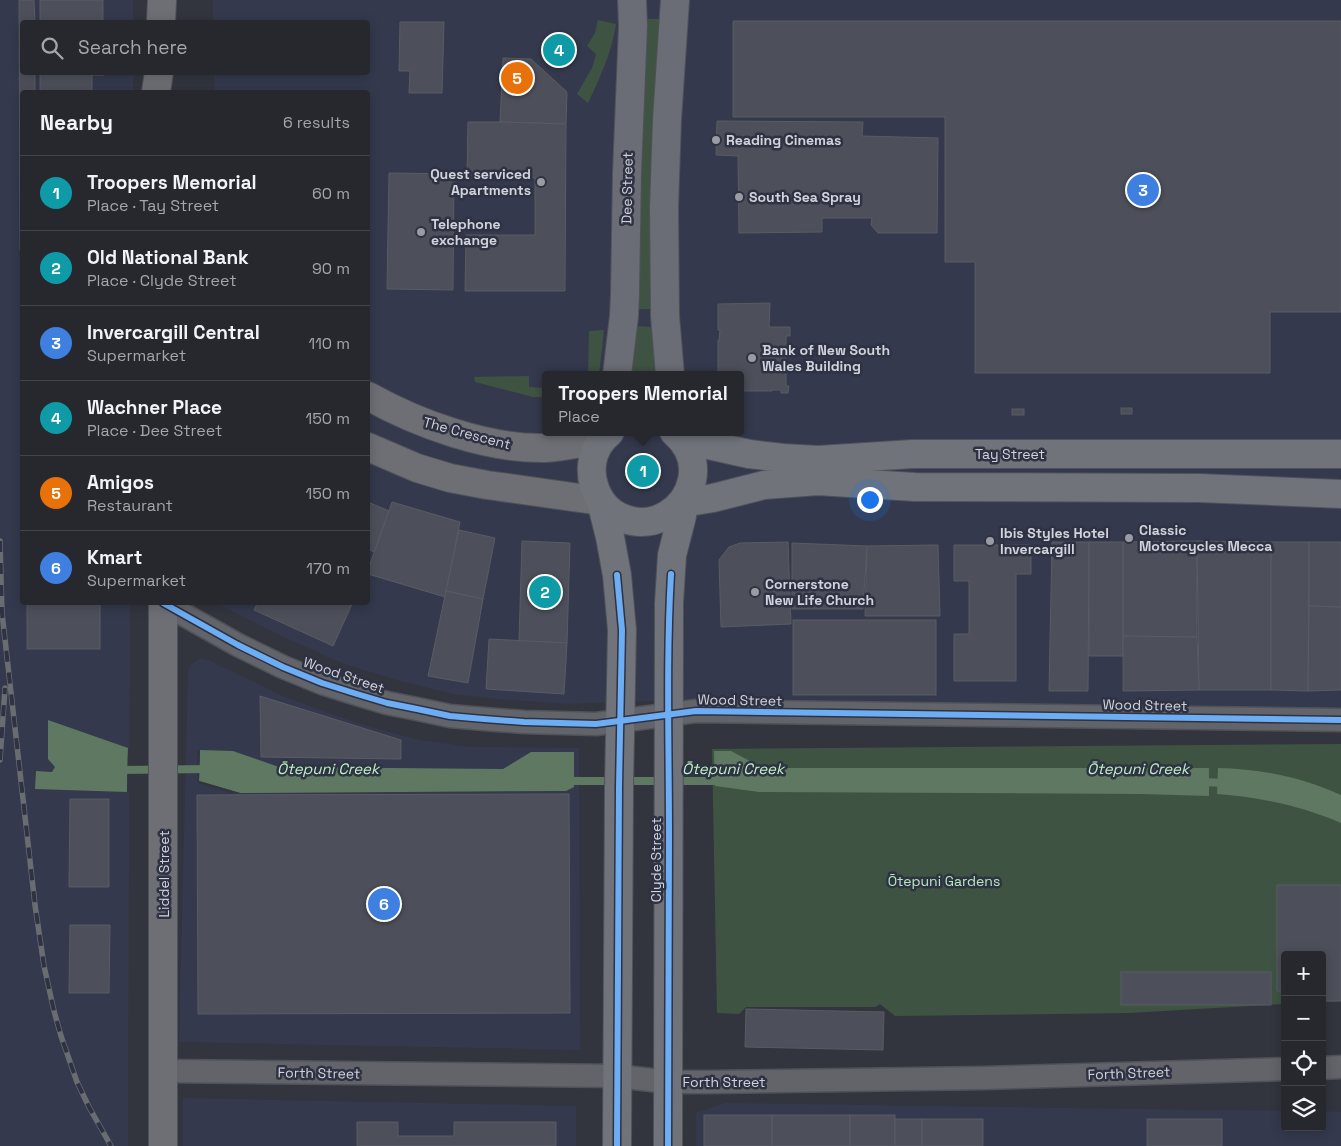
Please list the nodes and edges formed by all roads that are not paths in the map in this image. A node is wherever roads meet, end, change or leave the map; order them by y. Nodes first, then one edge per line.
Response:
1 (162, 0) edge
2 (632, 0) edge
3 (674, 0) edge
4 (162, 20) edge
5 (159, 75) edge
6 (164, 75) edge
7 (156, 90) edge
8 (167, 90) edge
9 (617, 371) edge
10 (670, 371) edge
11 (370, 397) edge
12 (601, 436) edge
13 (604, 436) edge
14 (680, 436) edge
15 (686, 436) edge
16 (732, 436) edge
17 (370, 448) edge
18 (912, 454) junction
19 (1341, 454) edge
20 (915, 487) junction
21 (1341, 494) edge
22 (601, 501) junction
23 (683, 502) junction
24 (671, 574) junction
25 (163, 605) edge
26 (166, 605) edge
27 (669, 714) junction
28 (621, 720) junction
29 (1341, 720) edge
30 (1326, 1068) edge
31 (1341, 1068) edge
32 (1281, 1069) edge
33 (163, 1071) junction
34 (617, 1076) junction
35 (668, 1082) junction
36 (163, 1146) edge
37 (617, 1146) edge
38 (668, 1146) edge

1 - 4 street
2 - 9 main road, Dee Street
3 - 10 main road
5 - 7 street
6 - 8 street
11 - 12 street, The Crescent
13 - 22 highway
14 - 23 highway, Clyde Street
15 - 18 highway, Tay Street
16 - 18 highway
17 - 22 street
18 - 19 highway, Tay Street
20 - 21 highway
20 - 23 highway
20 - 24 highway
22 - 23 highway
22 - 28 highway
23 - 24 highway, Clyde Street
24 - 27 highway, Clyde Street
25 - 33 street, Liddel Street
26 - 28 street, Wood Street
27 - 28 street, Wood Street
27 - 29 street, Wood Street
27 - 35 highway, Clyde Street
28 - 34 highway
30 - 31 street
32 - 35 street, Forth Street
33 - 34 street, Forth Street
33 - 36 street, Liddel Street
34 - 35 street, Forth Street
34 - 37 highway
35 - 38 highway, Clyde Street

